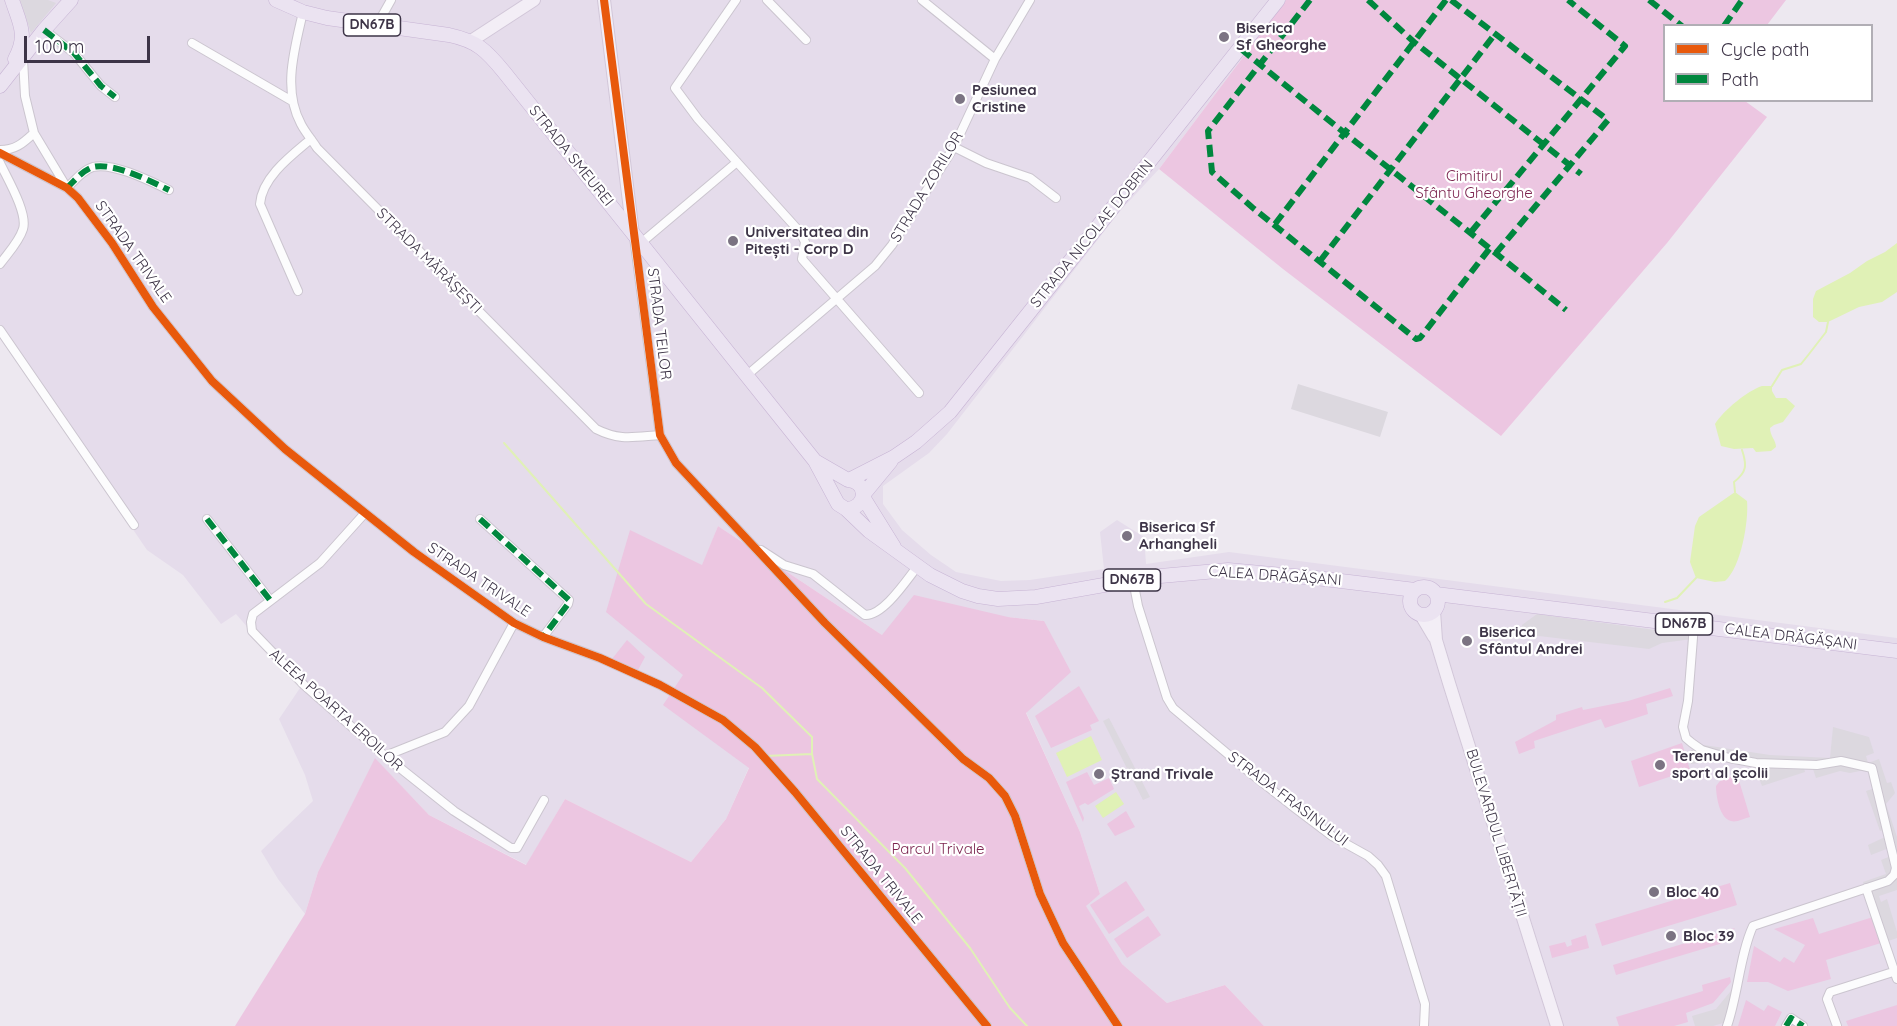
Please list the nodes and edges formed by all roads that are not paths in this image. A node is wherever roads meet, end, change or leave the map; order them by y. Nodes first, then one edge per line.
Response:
1 (12, 0) edge
2 (71, 0) edge
3 (276, 0) edge
4 (391, 0) edge
5 (604, 0) edge
6 (736, 0) edge
7 (767, 0) edge
8 (922, 0) edge
9 (1030, 0) edge
10 (1278, 0) edge
11 (530, 1) edge
12 (303, 12) junction
13 (377, 25) junction
14 (44, 30) junction
15 (806, 40) dead end
16 (471, 41) junction
17 (192, 43) dead end
18 (23, 59) junction
19 (995, 59) junction
20 (0, 85) edge
21 (115, 97) dead end
22 (292, 101) junction
23 (34, 133) junction
24 (311, 139) junction
25 (954, 147) junction
26 (0, 152) edge
27 (737, 162) junction
28 (0, 163) edge
29 (68, 188) junction
30 (169, 189) dead end
31 (1056, 198) dead end
32 (637, 239) junction
33 (0, 264) edge
34 (298, 291) dead end
35 (837, 299) junction
36 (0, 330) edge
37 (746, 376) junction
38 (919, 393) dead end
39 (660, 435) junction
40 (894, 457) junction
41 (815, 461) junction
42 (849, 480) junction
43 (834, 495) junction
44 (863, 496) junction
45 (846, 509) junction
46 (365, 513) junction
47 (207, 519) dead end
48 (480, 519) dead end
49 (134, 525) dead end
50 (749, 542) junction
51 (898, 554) junction
52 (917, 567) junction
53 (1133, 580) junction
54 (1413, 596) junction
55 (270, 600) junction
56 (1432, 606) junction
57 (514, 623) junction
58 (1694, 625) junction
59 (543, 637) junction
60 (1897, 651) edge
61 (385, 756) junction
62 (544, 800) dead end
63 (1894, 848) edge
64 (1866, 888) junction
65 (1895, 976) edge
66 (987, 1026) edge
67 (1118, 1026) edge
68 (1424, 1026) edge
69 (1557, 1026) edge
70 (1727, 1026) edge
71 (1786, 1026) edge
72 (1803, 1026) edge
73 (1837, 1026) edge

1 - 20 main road
2 - 14 main road
3 - 12 main road, STRADA SMEUREI / DN67B
4 - 13 street
5 - 32 main road, STRADA TEILOR
6 - 27 street
7 - 15 street
8 - 19 street
9 - 19 street, STRADA ZORILOR
10 - 40 main road, STRADA NICOLAE DOBRIN
11 - 16 main road
12 - 13 main road, STRADA SMEUREI / DN67B
12 - 22 street, STRADA MĂRĂȘEȘTI
13 - 16 main road, STRADA SMEUREI / DN67B
14 - 18 main road
14 - 21 street
16 - 32 main road, STRADA SMEUREI
17 - 22 street
18 - 20 main road
18 - 23 street, STRADA TRIVALE
19 - 25 street, STRADA ZORILOR
22 - 24 street, STRADA MĂRĂȘEȘTI
23 - 26 street, STRADA TRIVALE
23 - 29 street, STRADA TRIVALE
24 - 34 street
24 - 39 street, STRADA MĂRĂȘEȘTI
25 - 31 street
25 - 35 street, STRADA ZORILOR
26 - 29 street, STRADA TRIVALE
27 - 32 street
27 - 35 street
28 - 33 street
29 - 30 street
29 - 46 street, STRADA TRIVALE
32 - 37 main road, STRADA SMEUREI
32 - 39 street, STRADA TEILOR
35 - 37 street, STRADA ZORILOR
35 - 38 street
36 - 49 street
37 - 41 main road, STRADA SMEUREI
39 - 50 street, STRADA TEILOR
40 - 42 main road, STRADA NICOLAE DOBRIN
40 - 44 main road, STRADA NICOLAE DOBRIN
41 - 42 main road, STRADA SMEUREI
41 - 43 main road, STRADA SMEUREI
42 - 43 main road
42 - 44 main road
43 - 45 main road
44 - 45 main road
44 - 51 main road, CALEA DRĂGĂȘANI
45 - 51 main road, CALEA DRĂGĂȘANI
46 - 55 street, ALEEA POARTA EROILOR
46 - 57 street, STRADA TRIVALE
47 - 55 street
48 - 59 street
50 - 52 street
50 - 67 street, STRADA TEILOR
51 - 52 main road, CALEA DRĂGĂȘANI / DN67B
52 - 53 main road, CALEA DRĂGĂȘANI / DN67B
53 - 54 main road, CALEA DRĂGĂȘANI / DN67B
53 - 68 street, STRADA FRASINULUI
54 - 56 main road
54 - 56 main road, CALEA DRĂGĂȘANI
55 - 61 street, ALEEA POARTA EROILOR
56 - 58 main road, CALEA DRĂGĂȘANI / DN67B
56 - 69 main road, BULEVARDUL LIBERTĂȚII
57 - 59 street, STRADA TRIVALE
57 - 61 street
58 - 60 main road, CALEA DRĂGĂȘANI / DN67B
58 - 63 street
59 - 66 street, STRADA TRIVALE
61 - 62 street, ALEEA POARTA EROILOR
63 - 64 street
64 - 65 street
64 - 70 street
65 - 73 street
71 - 72 street

